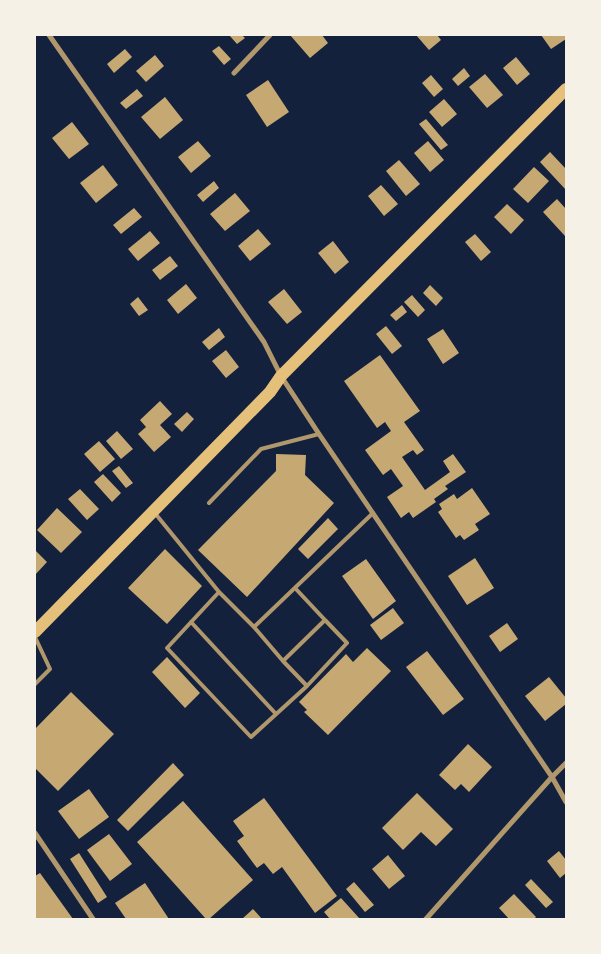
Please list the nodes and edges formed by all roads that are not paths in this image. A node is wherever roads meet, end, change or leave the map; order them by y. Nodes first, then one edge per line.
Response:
1 (49, 35) edge
2 (270, 35) edge
3 (234, 73) dead end
4 (566, 89) edge
5 (281, 376) junction
6 (319, 434) junction
7 (209, 503) dead end
8 (153, 511) junction
9 (372, 513) junction
10 (295, 588) junction
11 (219, 592) junction
12 (325, 620) junction
13 (191, 622) junction
14 (254, 627) junction
15 (35, 632) edge
16 (35, 637) edge
17 (283, 661) junction
18 (35, 684) edge
19 (307, 686) junction
20 (276, 714) junction
21 (566, 763) edge
22 (552, 776) junction
23 (566, 802) edge
24 (35, 833) edge
25 (93, 919) edge
26 (426, 919) edge

1 - 5 street
2 - 3 street
4 - 5 main road
5 - 6 street
5 - 8 main road
6 - 7 lane
6 - 9 street
8 - 11 lane
8 - 15 main road
9 - 10 lane
9 - 22 street
10 - 12 lane
10 - 14 lane
11 - 13 lane
11 - 14 lane
12 - 17 lane
12 - 19 lane
13 - 20 lane
13 - 20 lane
14 - 17 lane
16 - 18 lane
17 - 19 lane
19 - 20 lane
21 - 22 street
22 - 23 street
22 - 26 street
24 - 25 street

